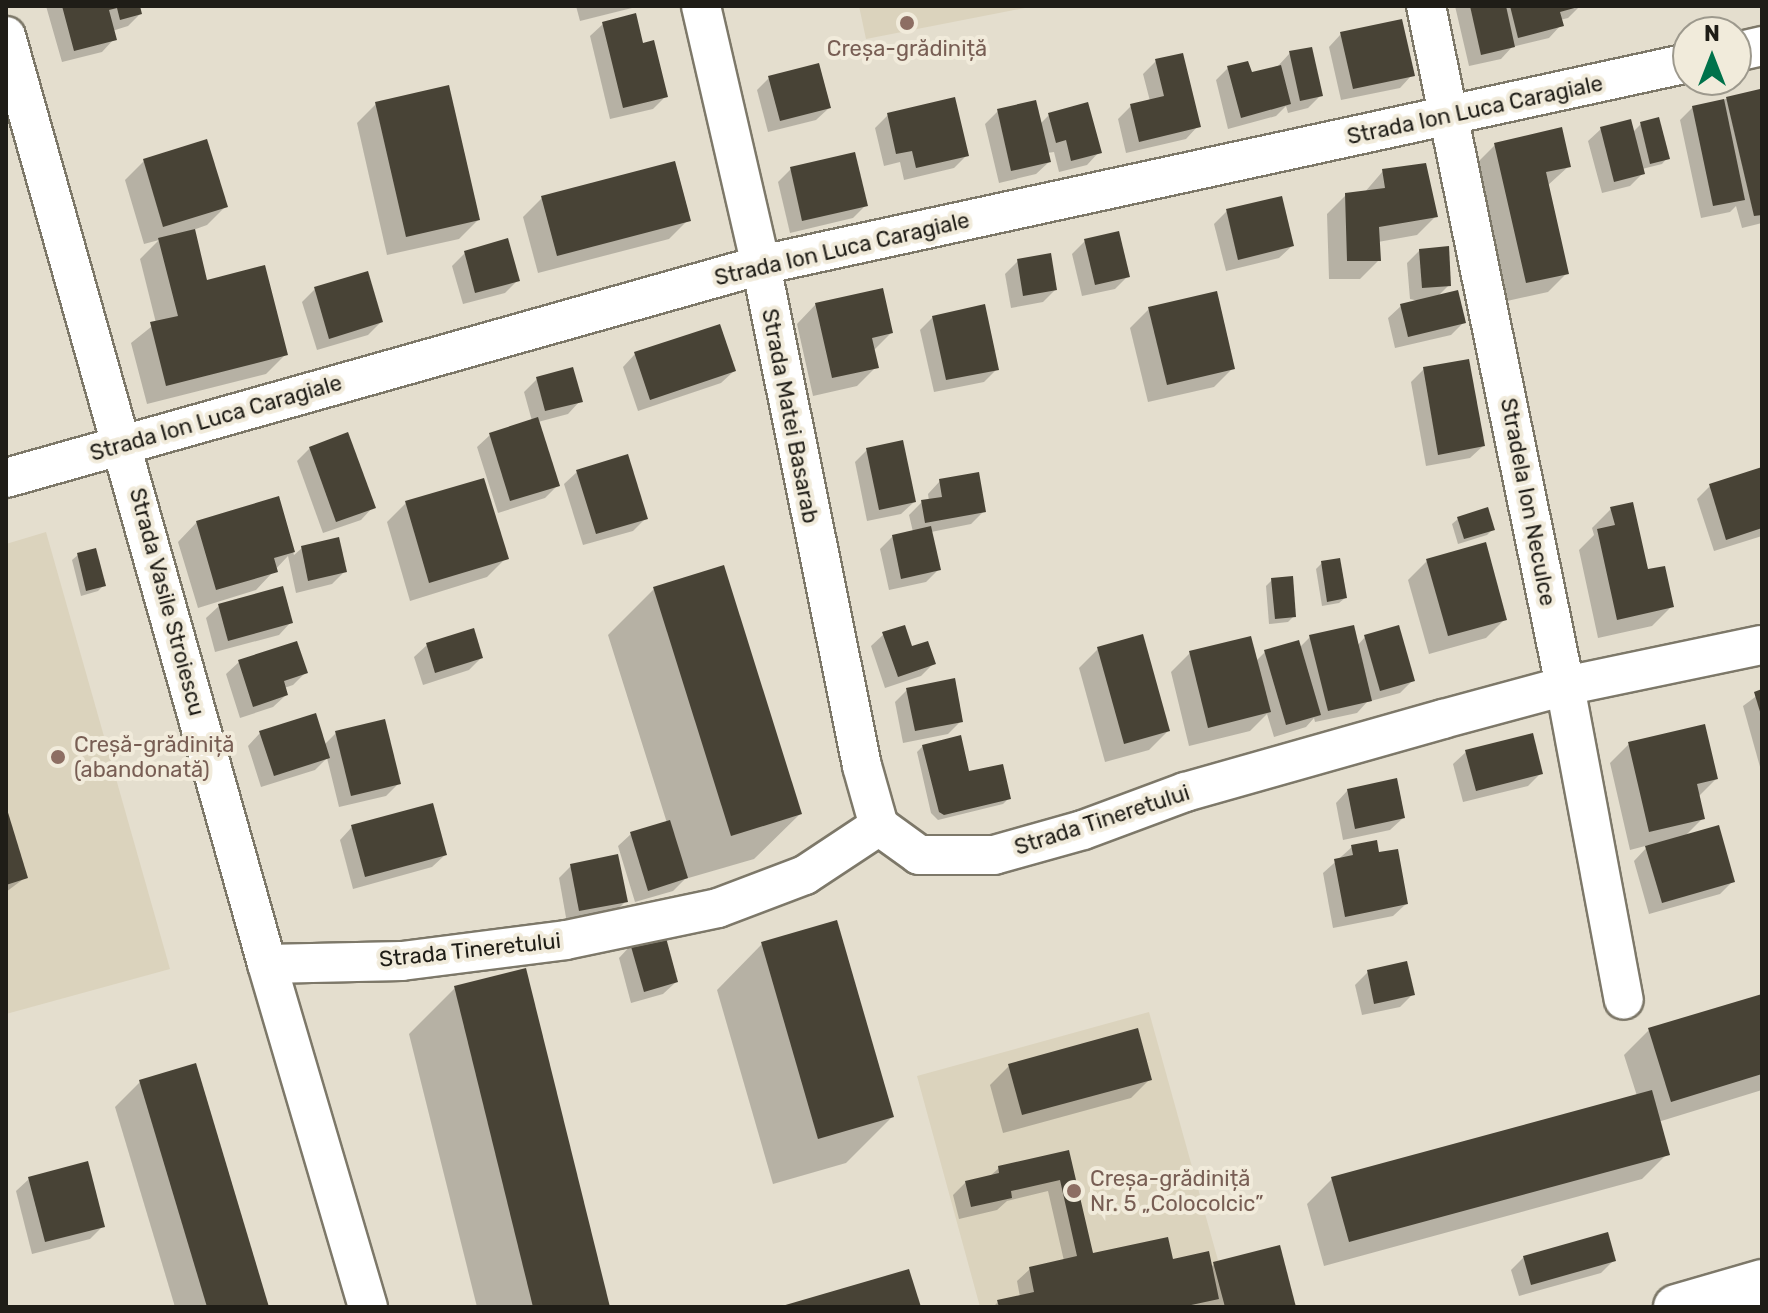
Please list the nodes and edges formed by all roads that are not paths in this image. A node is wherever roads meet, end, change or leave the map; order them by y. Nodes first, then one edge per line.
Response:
1 (701, 6) edge
2 (1426, 6) edge
3 (6, 36) edge
4 (1672, 67) edge
5 (1450, 116) junction
6 (761, 265) junction
7 (123, 444) junction
8 (6, 478) edge
9 (1762, 645) edge
10 (1565, 686) junction
11 (879, 826) junction
12 (267, 964) junction
13 (1624, 1000) dead end
14 (1762, 1282) edge
15 (1692, 1305) edge
16 (368, 1307) edge

1 - 6 street, Strada Matei Basarab
2 - 5 street, Stradela Ion Neculce
3 - 7 street, Strada Vasile Stroiescu
4 - 5 street, Strada Ion Luca Caragiale
5 - 6 street, Strada Ion Luca Caragiale
5 - 10 street, Stradela Ion Neculce
6 - 7 street, Strada Ion Luca Caragiale
6 - 11 street, Strada Matei Basarab
7 - 8 street, Strada Ion Luca Caragiale
7 - 12 street, Strada Vasile Stroiescu
9 - 10 street, Strada Tineretului
10 - 11 street, Strada Tineretului
10 - 13 street, Stradela Ion Neculce
11 - 12 street, Strada Tineretului
12 - 16 street, Strada Vasile Stroiescu
14 - 15 main road

